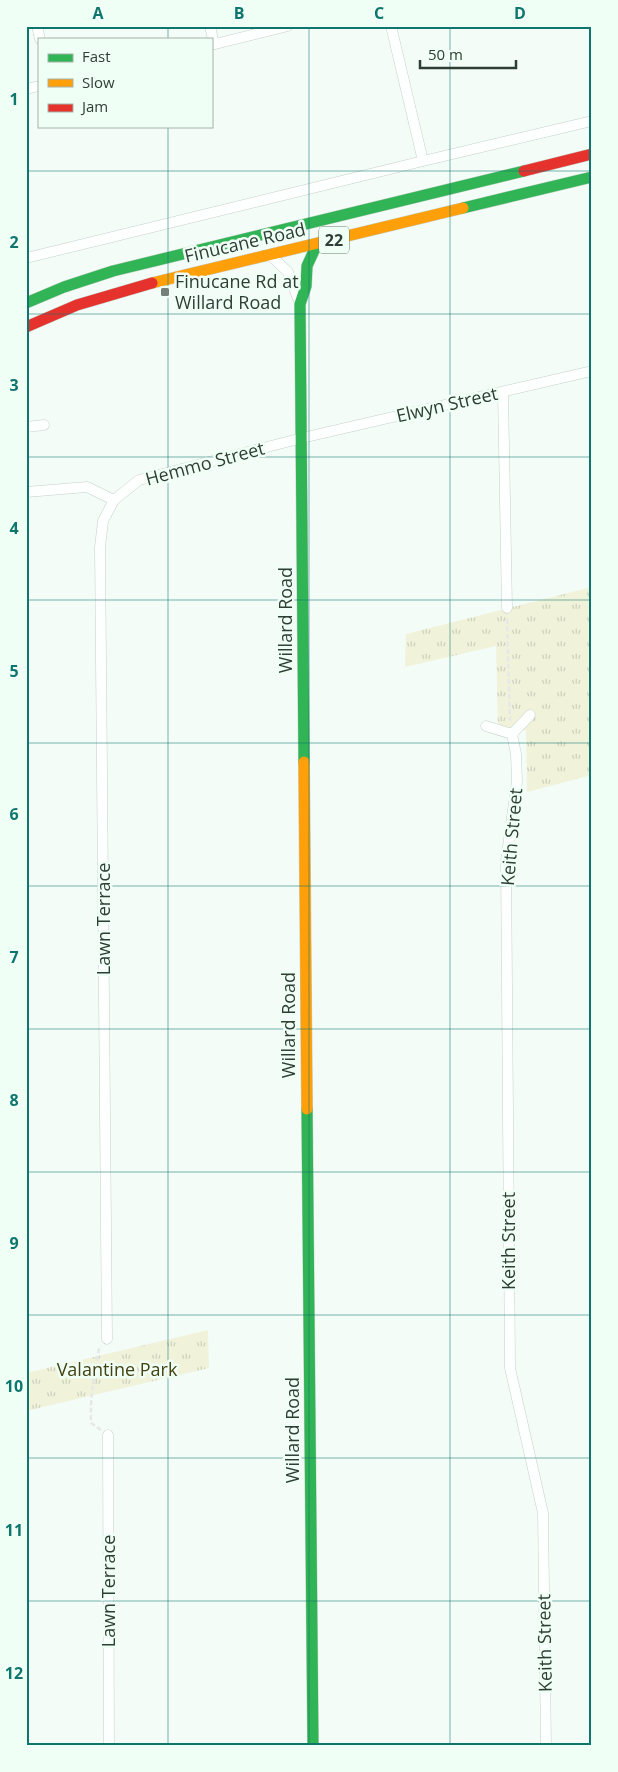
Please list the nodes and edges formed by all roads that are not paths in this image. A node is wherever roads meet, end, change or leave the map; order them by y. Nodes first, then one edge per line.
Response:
1 (36, 26) edge
2 (210, 26) edge
3 (288, 26) edge
4 (391, 26) edge
5 (40, 38) edge
6 (213, 44) edge
7 (592, 121) edge
8 (592, 154) edge
9 (423, 161) junction
10 (592, 177) edge
11 (317, 244) junction
12 (270, 255) junction
13 (26, 258) edge
14 (26, 303) edge
15 (300, 304) junction
16 (26, 327) edge
17 (592, 371) edge
18 (503, 392) junction
19 (44, 425) dead end
20 (26, 427) edge
21 (302, 438) junction
22 (26, 492) edge
23 (114, 500) junction
24 (507, 608) road end
25 (530, 715) dead end
26 (486, 726) dead end
27 (512, 734) junction
28 (107, 1340) road end
29 (108, 1435) road end
30 (109, 1746) edge
31 (313, 1746) edge
32 (546, 1746) edge

1 - 5 street
2 - 6 street
3 - 6 street
4 - 9 street
7 - 9 street, Finucane Road
8 - 14 main road, Finucane Road / 22
9 - 13 street, Finucane Road
10 - 11 main road, Finucane Road / 22
11 - 12 main road, Finucane Road / 22
11 - 15 main road, Willard Road
12 - 15 street, Willard Road
12 - 16 main road, Finucane Road / 22
15 - 21 main road, Willard Road
17 - 18 street, Elwyn Street
18 - 21 street, Elwyn Street
18 - 24 street
19 - 20 street
21 - 23 street, Hemmo Street
21 - 31 main road, Willard Road
22 - 23 street
23 - 28 street, Lawn Terrace
25 - 27 street
26 - 27 street
27 - 32 street, Keith Street
29 - 30 street, Lawn Terrace

